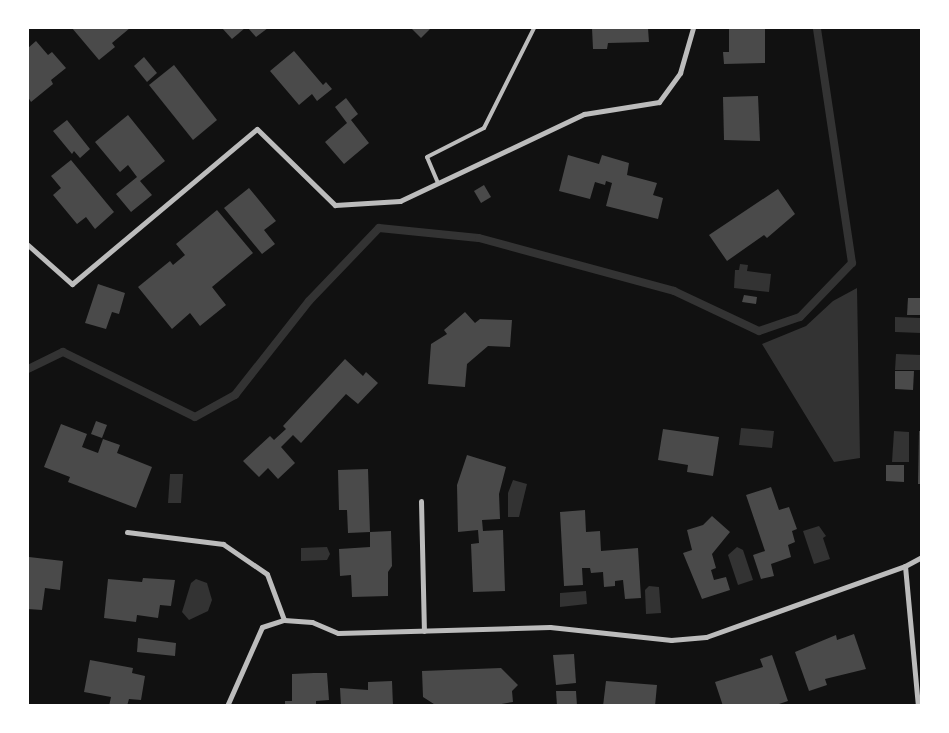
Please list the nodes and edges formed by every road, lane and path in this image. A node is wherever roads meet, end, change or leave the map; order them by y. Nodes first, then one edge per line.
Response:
1 (534, 28) edge
2 (693, 28) edge
3 (438, 183) junction
4 (28, 245) edge
5 (421, 501) dead end
6 (127, 532) dead end
7 (922, 557) edge
8 (905, 566) junction
9 (284, 620) junction
10 (424, 631) junction
11 (227, 706) edge
12 (918, 706) edge

1 - 3 lane
2 - 3 street
3 - 4 street
5 - 10 street
6 - 9 street
7 - 8 street
8 - 10 street
8 - 12 street
9 - 10 street
9 - 11 street

